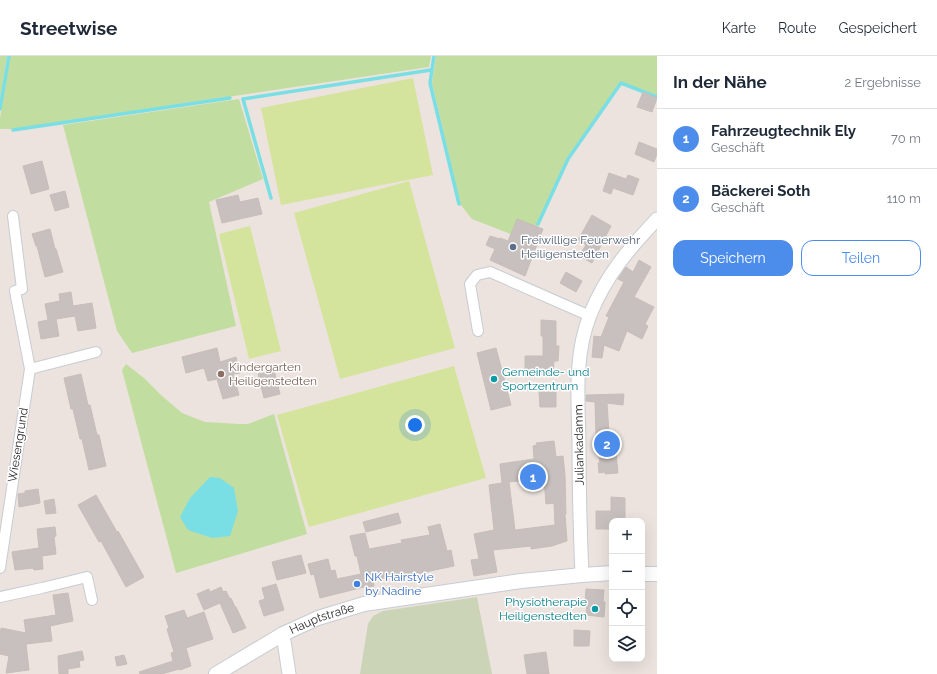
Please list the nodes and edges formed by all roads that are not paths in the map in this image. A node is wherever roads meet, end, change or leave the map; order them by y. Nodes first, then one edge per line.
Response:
1 (13, 216) dead end
2 (657, 219) edge
3 (590, 316) junction
4 (478, 331) dead end
5 (96, 352) dead end
6 (30, 369) junction
7 (0, 568) edge
8 (609, 573) edge
9 (645, 574) edge
10 (657, 574) edge
11 (582, 575) junction
12 (0, 597) edge
13 (92, 600) dead end
14 (283, 634) junction
15 (216, 674) edge
16 (289, 674) edge

1 - 6 street, Wiesengrund
2 - 3 street, Juliankadamm
3 - 4 street
3 - 11 street, Juliankadamm
5 - 6 street
6 - 7 street, Wiesengrund
8 - 11 main road, Hauptstraße
9 - 10 main road
11 - 14 main road, Hauptstraße
12 - 13 street
14 - 15 main road, Hauptstraße
14 - 16 street

